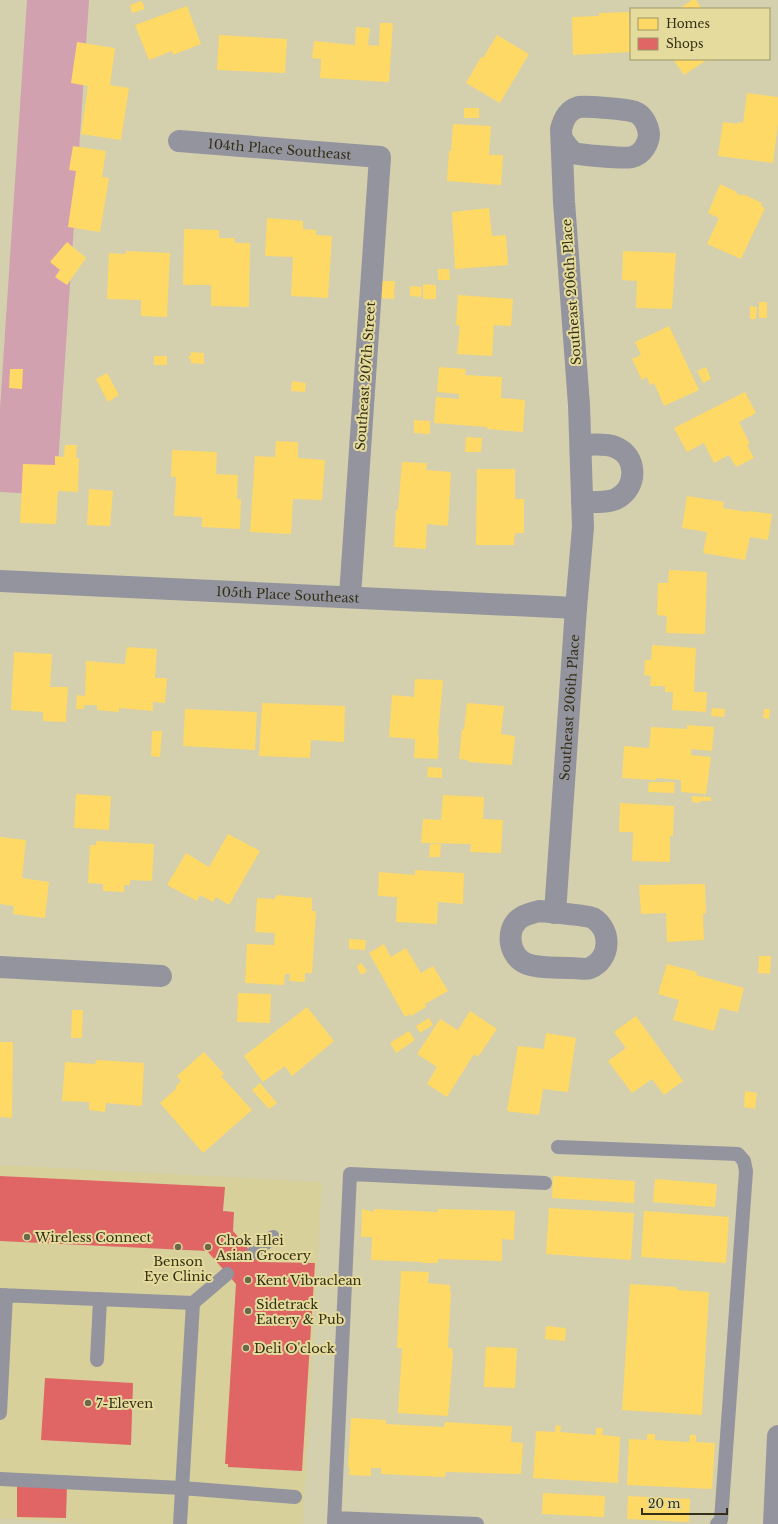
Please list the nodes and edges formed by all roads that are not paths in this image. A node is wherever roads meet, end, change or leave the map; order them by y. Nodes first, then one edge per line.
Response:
1 (562, 139) dead end
2 (179, 141) dead end
3 (380, 157) joint
4 (581, 445) junction
5 (582, 502) junction
6 (0, 581) edge
7 (350, 596) junction
8 (576, 608) junction
9 (555, 913) dead end
10 (0, 968) edge
11 (161, 976) dead end
12 (558, 1147) dead end
13 (545, 1183) dead end
14 (273, 1237) dead end
15 (253, 1252) dead end
16 (227, 1274) dead end
17 (3, 1295) edge
18 (100, 1299) junction
19 (193, 1303) junction
20 (97, 1360) dead end
21 (0, 1413) edge
22 (778, 1436) edge
23 (0, 1479) edge
24 (182, 1488) junction
25 (295, 1497) dead end
26 (334, 1521) edge
27 (180, 1524) edge
28 (477, 1524) edge
29 (717, 1524) edge
30 (774, 1524) edge

1 - 4 street, Southeast 206th Place
2 - 3 street, 104th Place Southeast
3 - 7 street, Southeast 207th Street
4 - 5 street, Southeast 206th Place
4 - 5 street
5 - 8 street, Southeast 206th Place
6 - 7 street, 105th Place Southeast
7 - 8 street, 105th Place Southeast
8 - 9 street, Southeast 206th Place
10 - 11 street
12 - 29 lane
13 - 26 lane
14 - 15 lane
16 - 19 lane
17 - 18 lane
17 - 21 lane
18 - 19 lane
18 - 20 lane
19 - 24 lane
22 - 30 street
23 - 24 lane
24 - 25 lane
24 - 27 lane
26 - 28 lane

